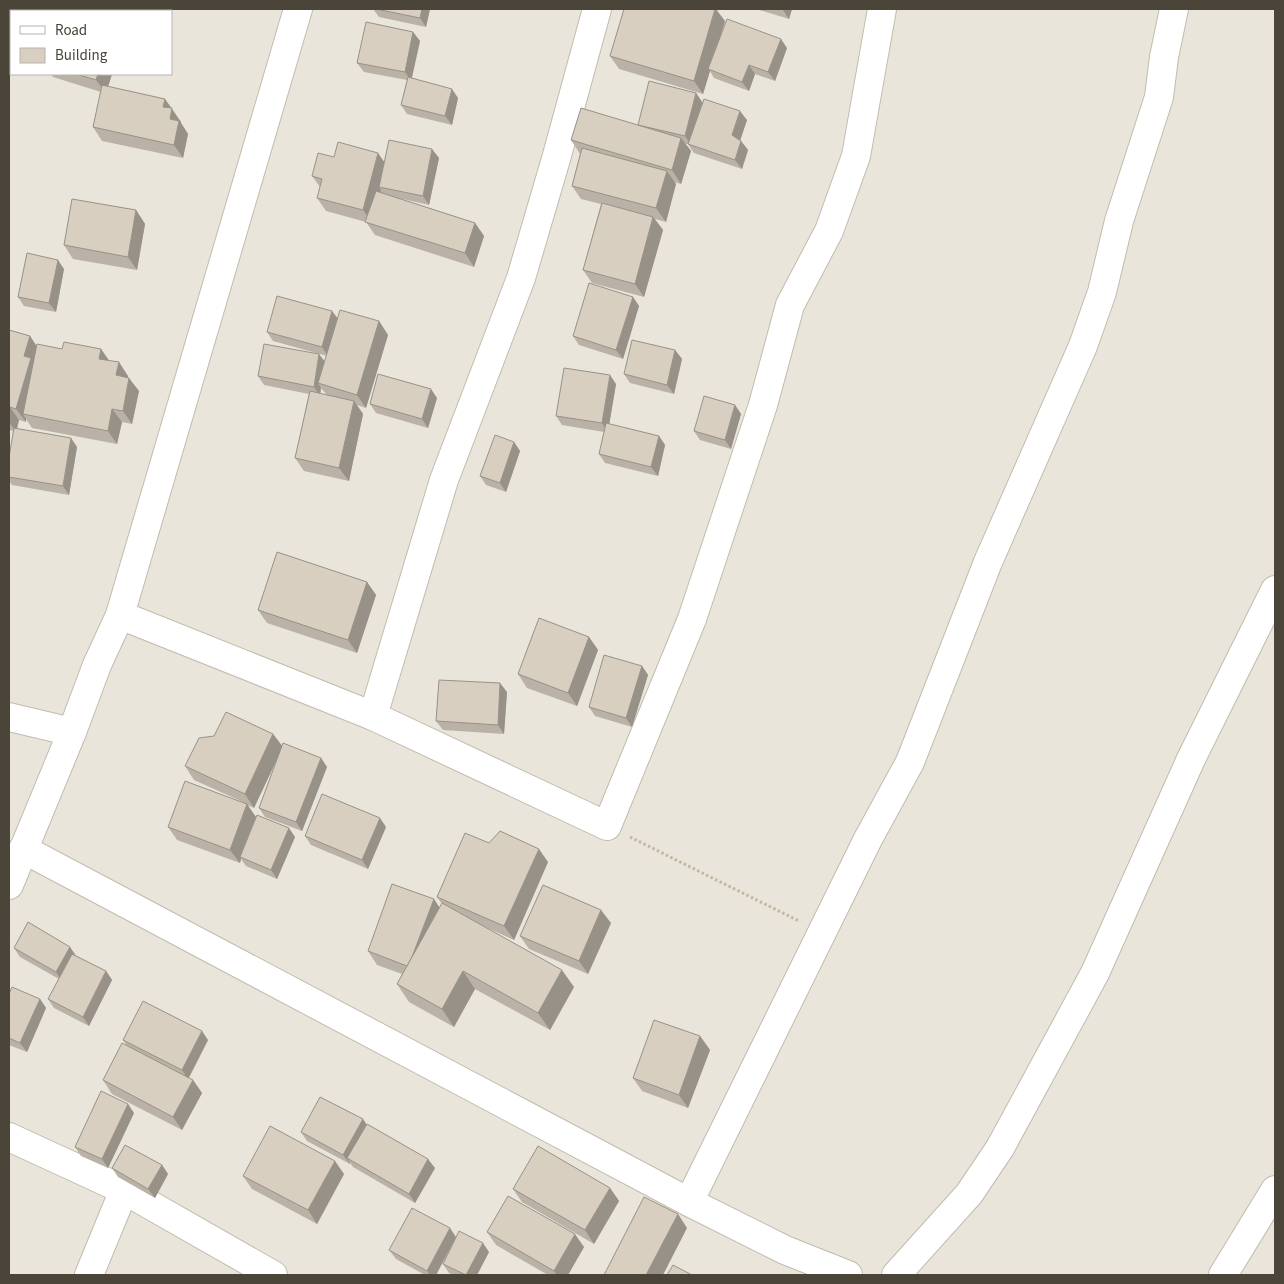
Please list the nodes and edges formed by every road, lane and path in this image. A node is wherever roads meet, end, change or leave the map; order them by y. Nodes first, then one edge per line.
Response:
1 (298, 9) edge
2 (597, 9) edge
3 (882, 9) edge
4 (1174, 9) edge
5 (1275, 590) edge
6 (120, 615) junction
7 (372, 716) junction
8 (9, 717) edge
9 (72, 732) junction
10 (607, 826) junction
11 (23, 849) junction
12 (9, 885) edge
13 (822, 932) junction
14 (9, 1137) edge
15 (124, 1190) junction
16 (1275, 1190) edge
17 (689, 1202) junction
18 (89, 1275) edge
19 (274, 1275) edge
20 (848, 1275) edge
21 (896, 1275) edge
22 (1223, 1275) edge

1 - 6 street
2 - 7 street
3 - 10 street
4 - 13 street
5 - 21 street
6 - 7 street
6 - 9 street
7 - 10 street
8 - 9 street
9 - 11 street
10 - 13 path
11 - 12 street
11 - 17 street
13 - 17 street
14 - 15 street
15 - 18 street
15 - 19 street
16 - 22 street
17 - 20 street

